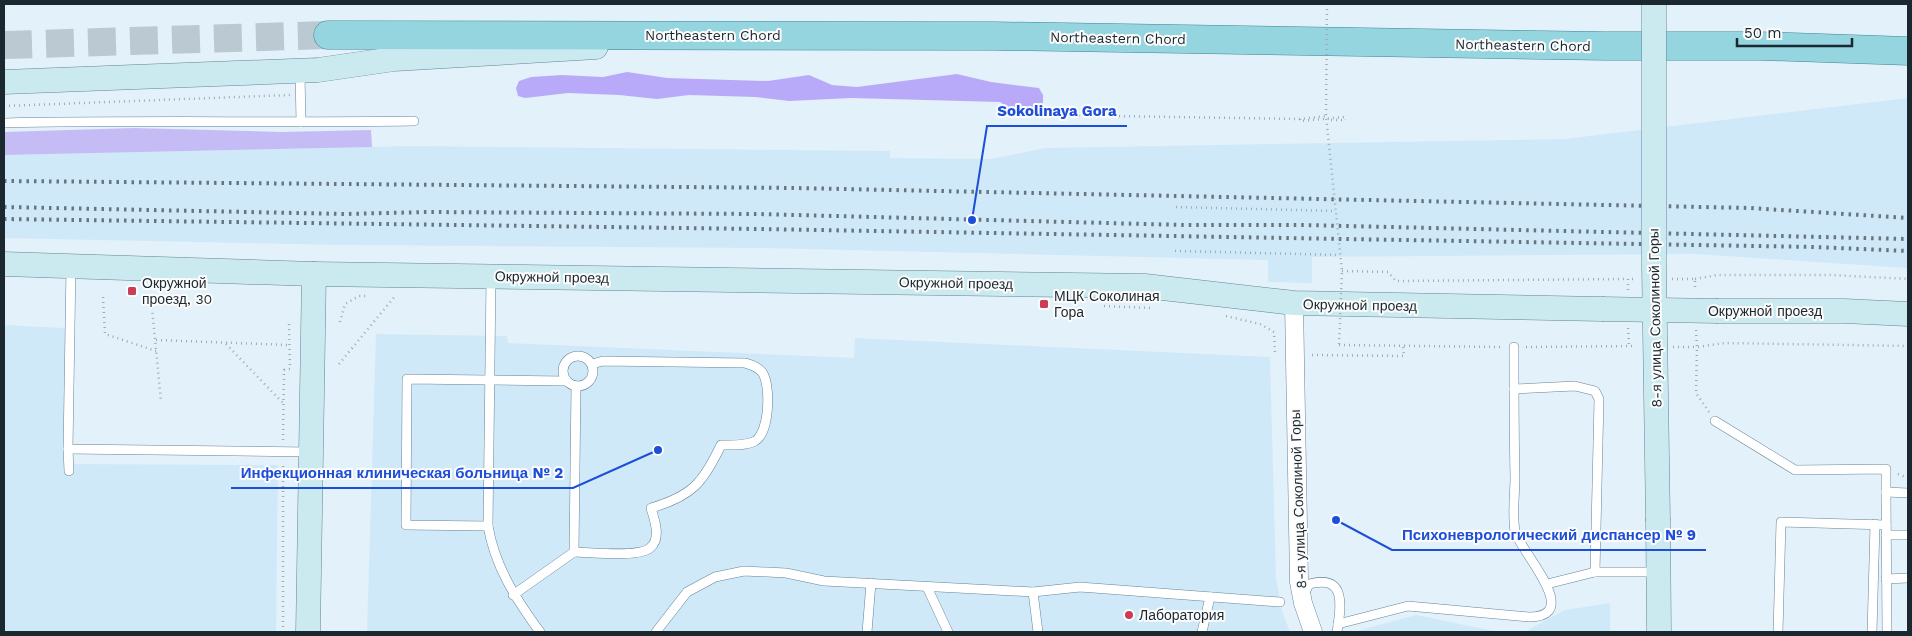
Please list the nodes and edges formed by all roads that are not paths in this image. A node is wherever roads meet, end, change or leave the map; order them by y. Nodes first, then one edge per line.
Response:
1 (1654, 4) edge
2 (328, 35) tunnel mouth
3 (804, 35) junction
4 (1908, 51) edge
5 (300, 70) junction
6 (4, 82) edge
7 (414, 121) dead end
8 (301, 122) junction
9 (4, 123) edge
10 (4, 264) edge
11 (71, 266) junction
12 (314, 274) junction
13 (491, 276) junction
14 (1294, 303) junction
15 (1656, 310) junction
16 (1908, 314) edge
17 (1514, 347) dead end
18 (592, 364) junction
19 (490, 380) junction
20 (566, 381) junction
21 (576, 386) junction
22 (1514, 389) junction
23 (1715, 421) road end
24 (68, 449) junction
25 (311, 452) junction
26 (69, 471) dead end
27 (1886, 492) junction
28 (1908, 493) edge
29 (1875, 524) junction
30 (1886, 525) junction
31 (488, 526) junction
32 (1886, 535) junction
33 (1908, 535) edge
34 (574, 552) junction
35 (1595, 572) junction
36 (1658, 572) junction
37 (1908, 578) edge
38 (1886, 579) junction
39 (871, 584) junction
40 (1547, 584) junction
41 (927, 586) junction
42 (1034, 592) junction
43 (513, 594) junction
44 (1210, 597) junction
45 (1280, 602) dead end
46 (1303, 603) junction
47 (1338, 628) edge
48 (308, 632) edge
49 (540, 632) edge
50 (656, 632) edge
51 (867, 632) edge
52 (948, 632) edge
53 (1038, 632) edge
54 (1202, 632) edge
55 (1313, 632) edge
56 (1659, 632) edge
57 (1778, 632) edge
58 (1872, 632) edge
59 (1887, 632) edge

1 - 15 street, 8-я улица Соколиной Горы, bridge
2 - 3 main road, Northeastern Chord
3 - 4 main road, Northeastern Chord
3 - 5 street
5 - 6 street
5 - 8 lane
7 - 8 lane
8 - 9 lane
10 - 11 street, Окружной проезд
11 - 12 street, Окружной проезд
11 - 24 lane
12 - 13 street, Окружной проезд
12 - 25 street
13 - 14 street, Окружной проезд
13 - 19 lane
14 - 15 street, Окружной проезд, bridge
14 - 46 street, 8-я улица Соколиной Горы
15 - 16 street, Окружной проезд, bridge
15 - 36 street, 8-я улица Соколиной Горы, bridge
17 - 22 lane
18 - 20 lane
18 - 21 lane
18 - 34 lane
19 - 20 lane
19 - 31 lane
19 - 31 lane
20 - 21 lane
21 - 34 lane
22 - 35 lane
22 - 40 lane
23 - 27 lane
24 - 25 lane
24 - 26 lane
25 - 48 street
27 - 28 lane
27 - 30 lane
29 - 30 lane
29 - 57 lane
29 - 58 lane
30 - 32 lane
31 - 43 lane
32 - 33 lane
32 - 38 lane
34 - 43 lane
35 - 36 lane
35 - 40 lane
36 - 56 street, 8-я улица Соколиной Горы
37 - 38 lane
38 - 59 lane
39 - 41 lane
39 - 50 lane
39 - 51 lane
40 - 47 lane
41 - 42 lane
41 - 52 lane
42 - 44 lane
42 - 53 lane
43 - 49 lane
44 - 45 lane
44 - 54 lane
46 - 47 lane
46 - 55 street, 8-я улица Соколиной Горы

